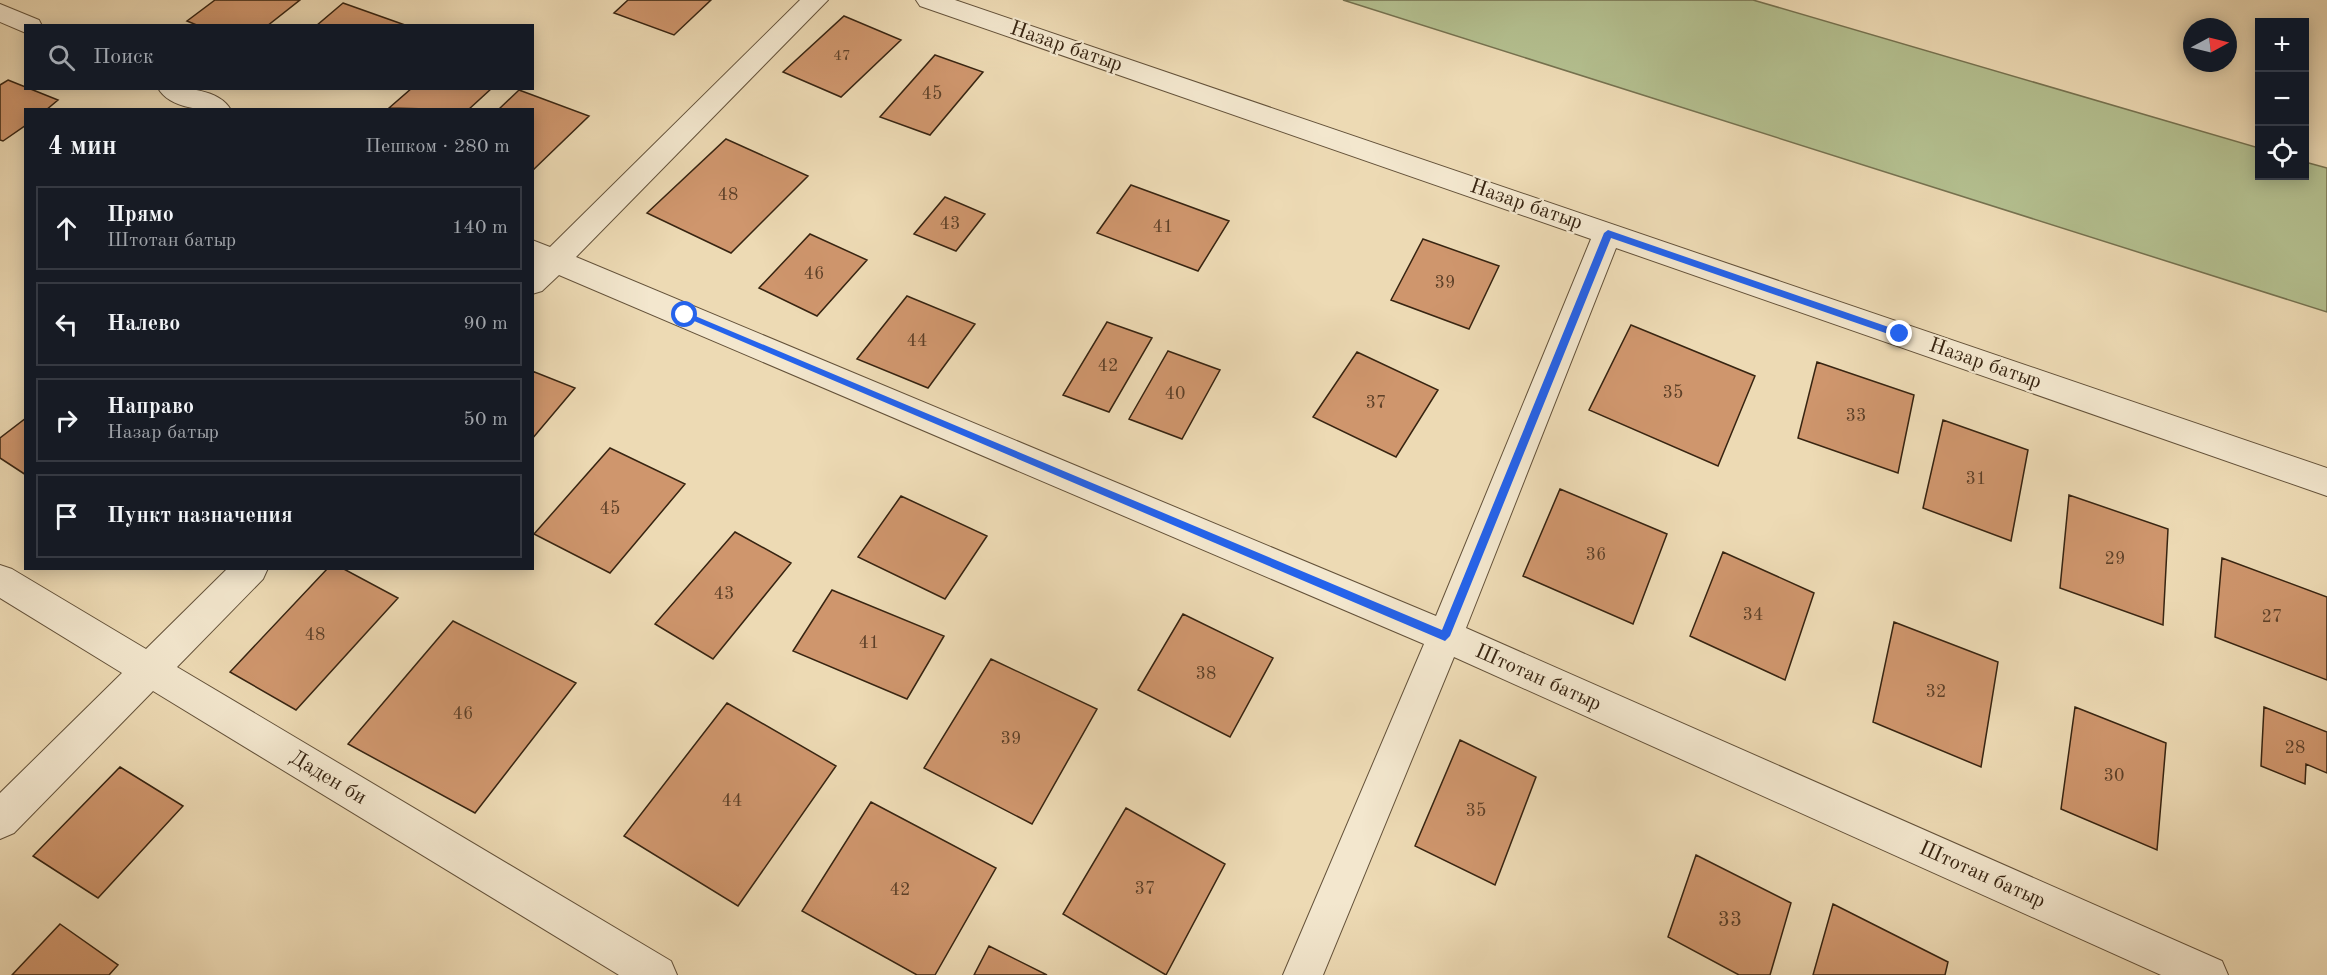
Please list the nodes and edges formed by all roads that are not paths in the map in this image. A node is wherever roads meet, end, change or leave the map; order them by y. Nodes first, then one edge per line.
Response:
1 (815, 0) edge
2 (929, 0) edge
3 (0, 12) edge
4 (26, 24) edge
5 (175, 90) edge
6 (214, 108) edge
7 (1608, 233) junction
8 (540, 265) edge
9 (2327, 482) edge
10 (249, 570) edge
11 (0, 580) edge
12 (1445, 636) junction
13 (150, 671) junction
14 (0, 820) edge
15 (657, 975) edge
16 (1303, 975) edge
17 (2208, 975) edge

1 - 8 street
2 - 7 street, Назар батыр
3 - 4 street
5 - 6 street
7 - 9 street, Назар батыр
7 - 12 street
8 - 12 street, Штотан батыр
10 - 13 street
11 - 13 street, Даден би
12 - 16 street
12 - 17 street, Штотан батыр
13 - 14 street
13 - 15 street, Даден би

